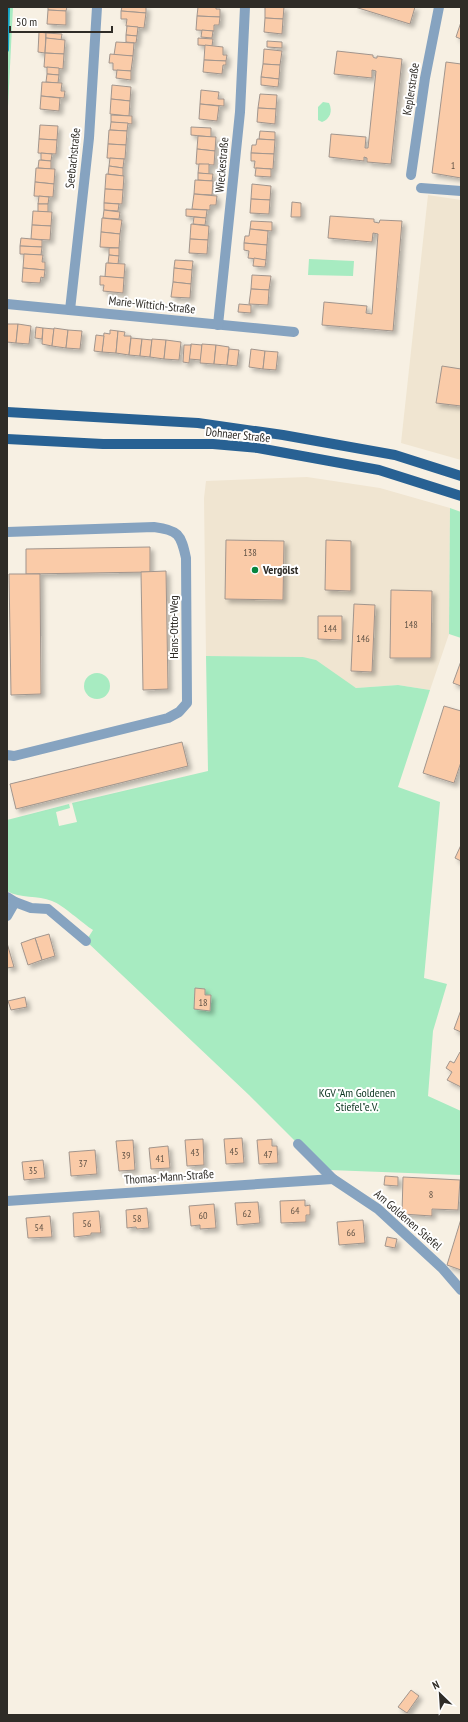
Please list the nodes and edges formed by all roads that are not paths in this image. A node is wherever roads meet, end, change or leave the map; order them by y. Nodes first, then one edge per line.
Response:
1 (97, 7) edge
2 (245, 7) edge
3 (439, 7) edge
4 (411, 175) dead end
5 (421, 188) dead end
6 (461, 191) edge
7 (7, 304) edge
8 (70, 310) junction
9 (218, 325) junction
10 (294, 332) dead end
11 (7, 412) edge
12 (7, 439) edge
13 (461, 476) edge
14 (461, 496) edge
15 (7, 532) edge
16 (7, 755) edge
17 (11, 900) edge
18 (7, 916) edge
19 (86, 941) dead end
20 (298, 1144) dead end
21 (333, 1179) junction
22 (7, 1201) edge
23 (461, 1290) edge

1 - 8 street, Seebachstraße
2 - 9 street, Wieckestraße
3 - 4 street, Keplerstraße
5 - 6 street
7 - 8 street, Marie-Wittich-Straße
8 - 9 street, Marie-Wittich-Straße
9 - 10 street, Marie-Wittich-Straße
11 - 13 main road, Dohnaer Straße
12 - 14 main road, Dohnaer Straße
15 - 16 street, Hans-Otto-Weg
17 - 18 street
17 - 19 street
20 - 21 street, Am Goldenen Stiefel
21 - 22 street, Thomas-Mann-Straße
21 - 23 street, Am Goldenen Stiefel

